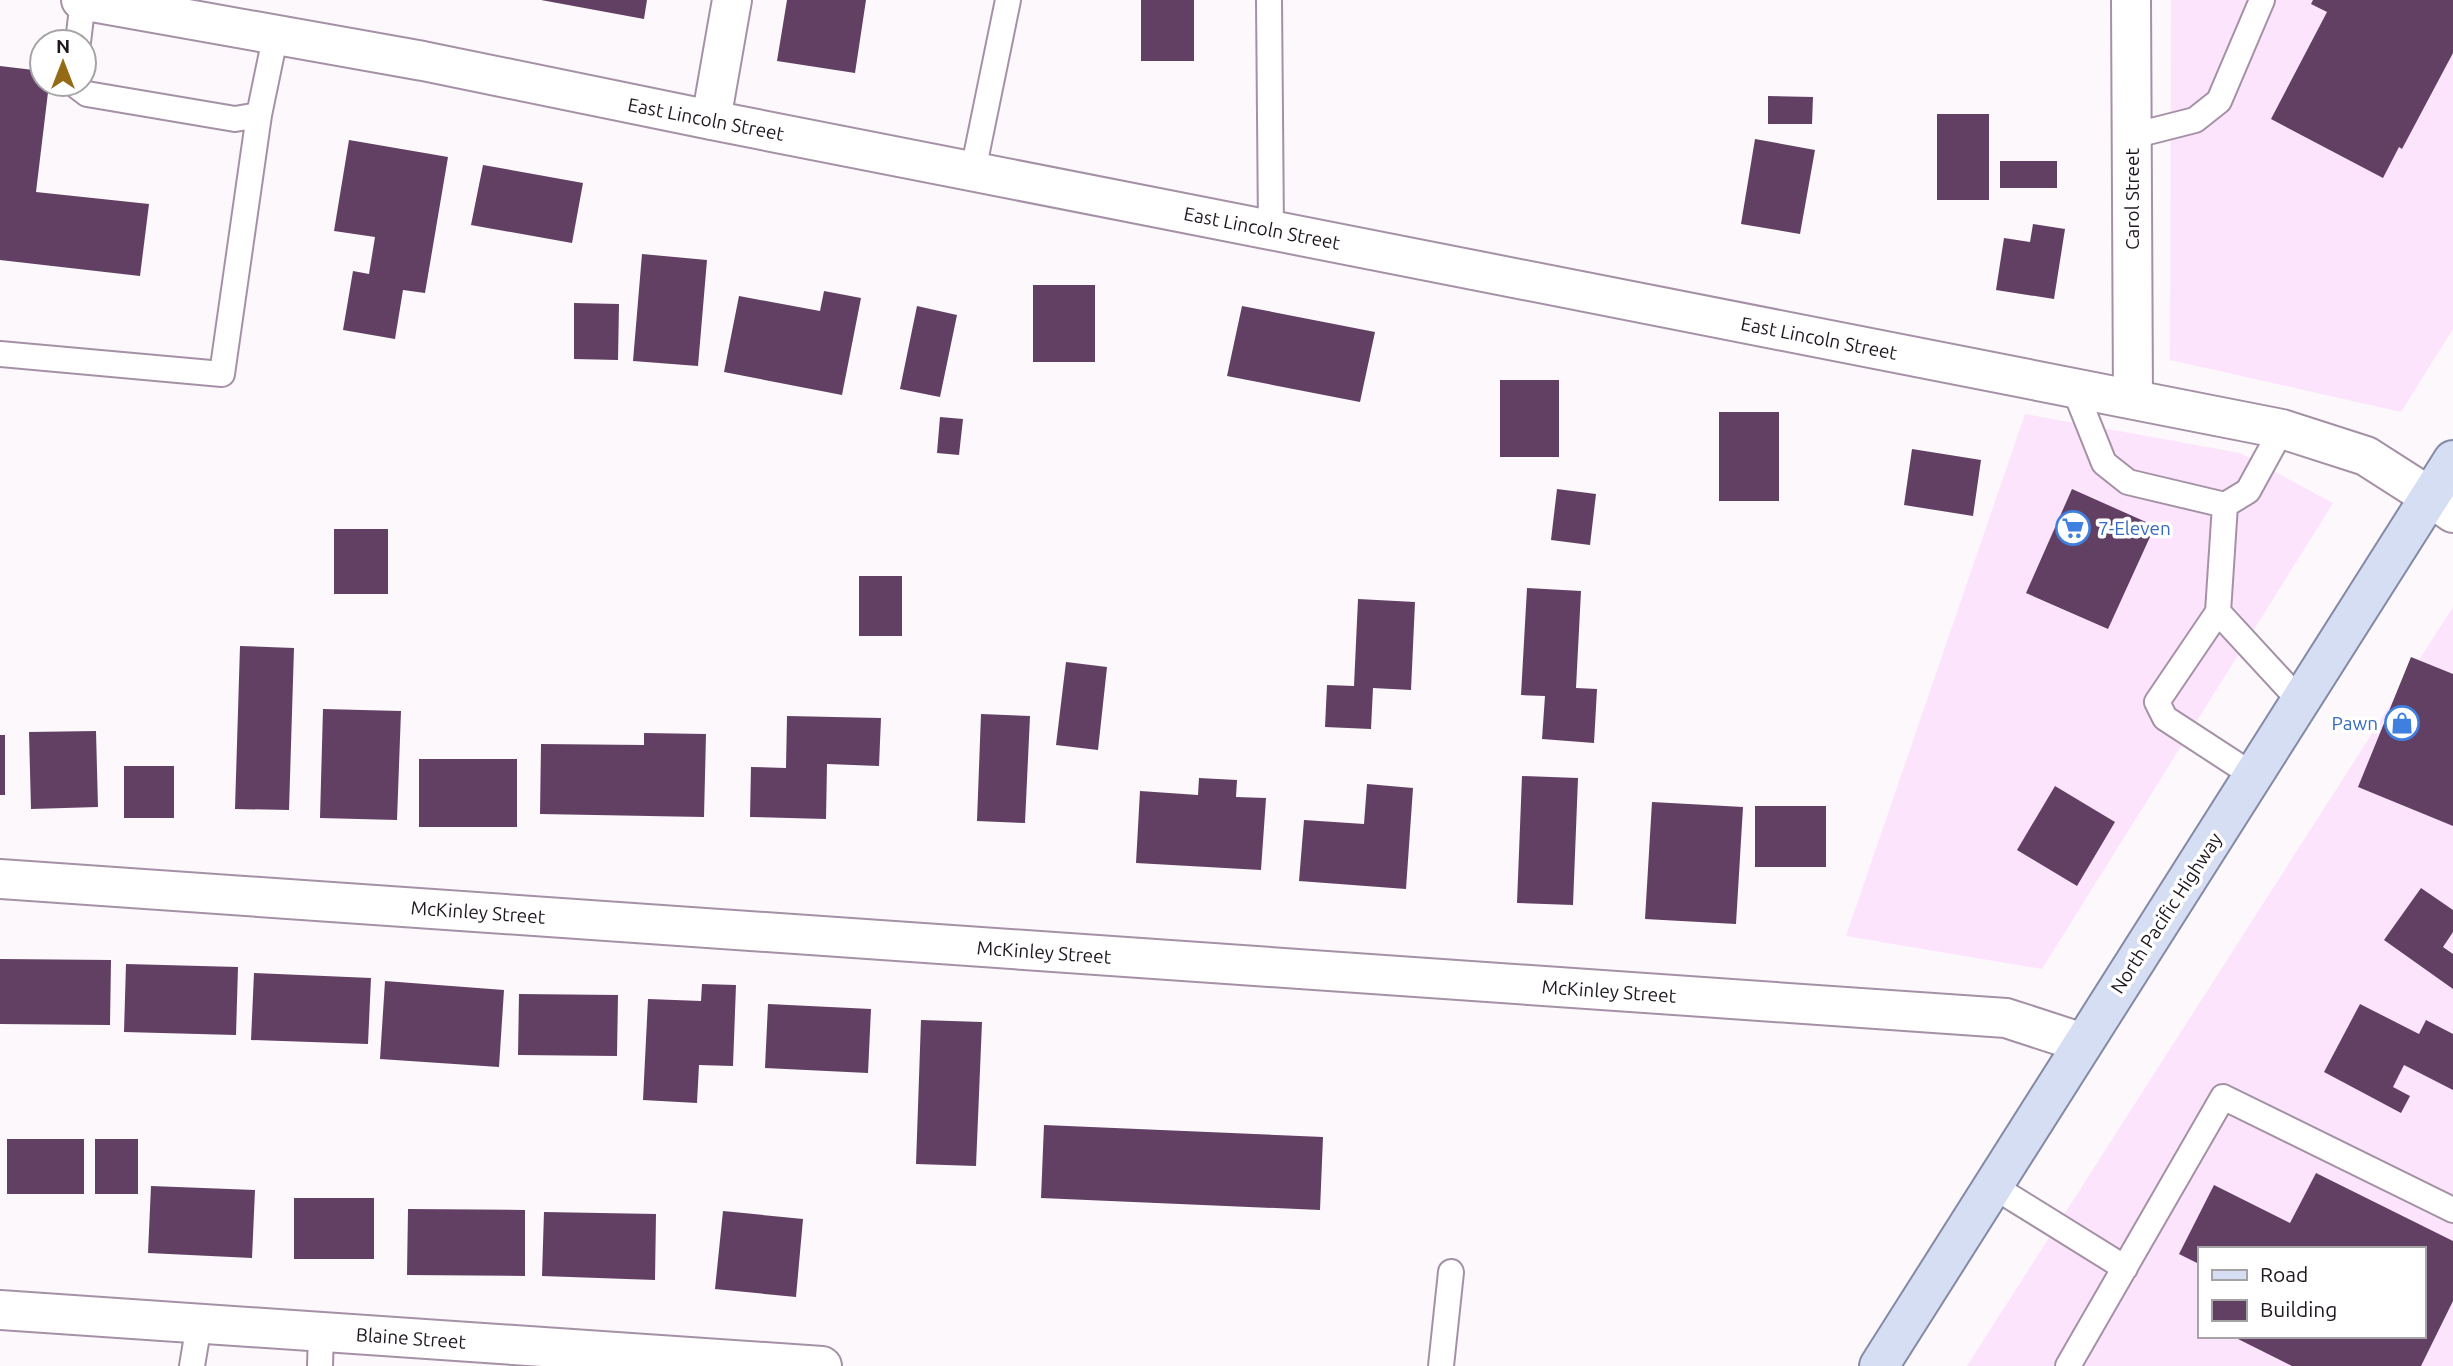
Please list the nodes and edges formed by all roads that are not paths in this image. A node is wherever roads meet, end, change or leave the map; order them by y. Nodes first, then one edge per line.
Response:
1 (82, 0) edge
2 (732, 0) edge
3 (1008, 0) edge
4 (1269, 0) edge
5 (2132, 0) edge
6 (2262, 0) edge
7 (79, 28) edge
8 (276, 33) junction
9 (98, 96) edge
10 (259, 115) junction
11 (711, 120) junction
12 (2132, 136) junction
13 (973, 171) junction
14 (1270, 230) junction
15 (0, 354) edge
16 (2074, 388) junction
17 (2133, 399) junction
18 (2283, 429) junction
19 (2453, 460) edge
20 (2225, 505) junction
21 (2442, 505) edge
22 (2218, 612) junction
23 (2301, 702) junction
24 (2254, 776) junction
25 (0, 879) edge
26 (2083, 1044) junction
27 (1993, 1186) junction
28 (2453, 1210) edge
29 (2125, 1268) junction
30 (1451, 1272) dead end
31 (0, 1311) edge
32 (199, 1324) junction
33 (320, 1349) edge
34 (192, 1366) edge
35 (822, 1366) edge
36 (1441, 1366) edge
37 (1879, 1366) edge
38 (2068, 1366) edge

1 - 7 lane
1 - 8 street, East Lincoln Street
2 - 11 street
3 - 13 lane
4 - 14 lane
5 - 12 street, Carol Street
6 - 12 lane
8 - 10 lane
8 - 11 street, East Lincoln Street
9 - 10 lane
10 - 15 lane
11 - 13 street, East Lincoln Street
12 - 17 street, Carol Street
13 - 14 street, East Lincoln Street
14 - 16 street, East Lincoln Street
16 - 17 street, East Lincoln Street
16 - 20 lane
17 - 18 street, East Lincoln Street
18 - 20 lane
18 - 21 street, East Lincoln Street
19 - 21 main road, North Pacific Highway
20 - 22 lane
21 - 23 main road, North Pacific Highway
22 - 23 lane
22 - 24 lane
23 - 24 main road, North Pacific Highway
24 - 26 main road, North Pacific Highway
25 - 26 street, McKinley Street
26 - 27 main road, North Pacific Highway
27 - 29 lane
27 - 37 main road, North Pacific Highway
28 - 29 lane
29 - 38 lane
30 - 36 lane
31 - 32 street, Blaine Street
32 - 33 street, Blaine Street
32 - 34 lane
33 - 35 street, Blaine Street

